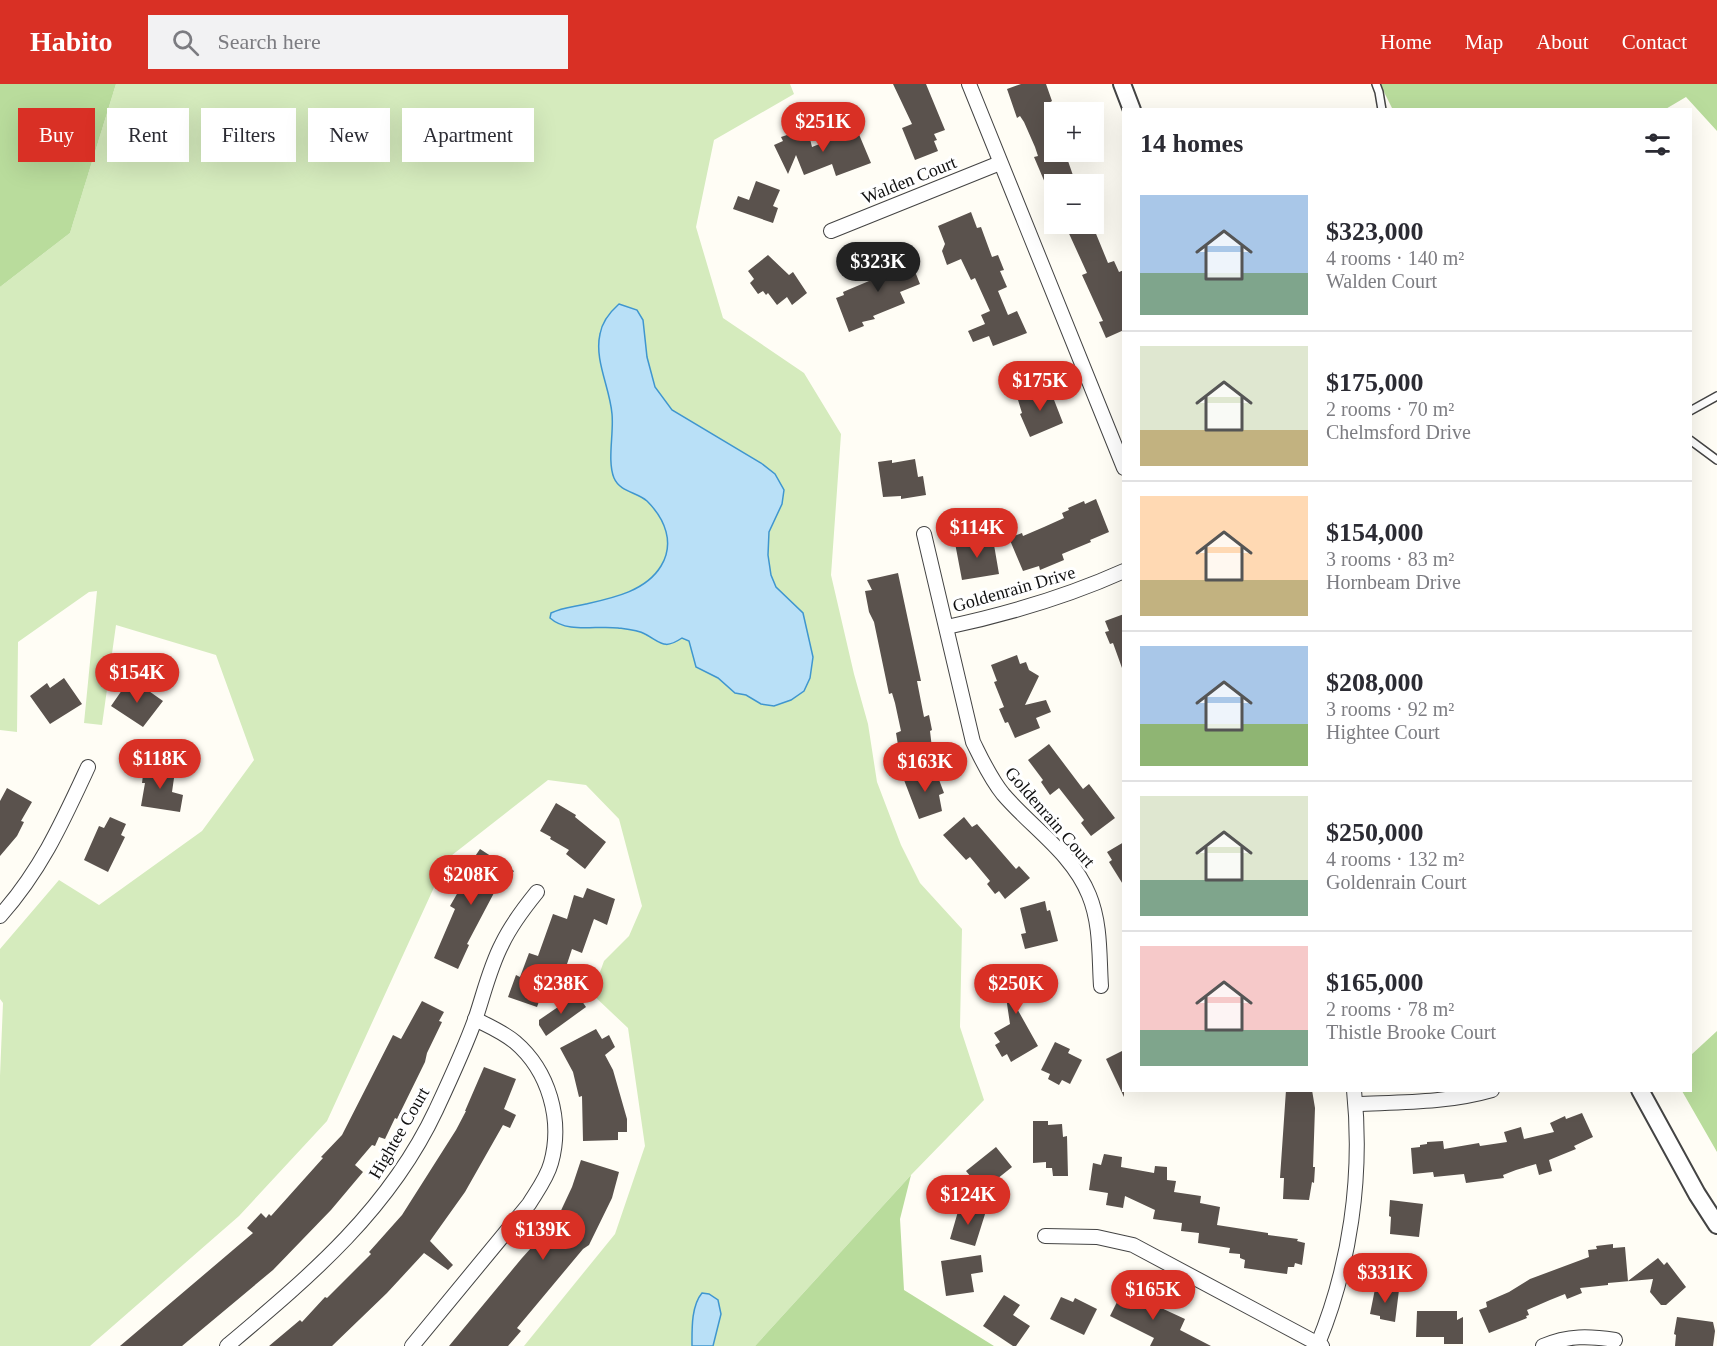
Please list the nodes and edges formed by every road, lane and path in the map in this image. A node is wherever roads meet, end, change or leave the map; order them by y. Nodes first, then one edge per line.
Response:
1 (969, 84) edge
2 (1122, 84) edge
3 (1376, 84) edge
4 (1131, 108) edge
5 (1382, 108) edge
6 (1000, 163) junction
7 (831, 231) dead end
8 (1717, 396) edge
9 (1692, 410) edge
10 (1692, 441) edge
11 (1717, 460) edge
12 (1122, 463) edge
13 (924, 534) dead end
14 (1122, 572) edge
15 (947, 627) junction
16 (88, 767) dead end
17 (537, 892) dead end
18 (0, 916) edge
19 (1101, 986) dead end
20 (475, 1020) junction
21 (1485, 1092) edge
22 (1641, 1092) edge
23 (1355, 1097) edge
24 (1717, 1225) edge
25 (1045, 1236) dead end
26 (1615, 1340) dead end
27 (1319, 1345) edge
28 (227, 1346) edge
29 (412, 1346) edge
30 (1544, 1346) edge

1 - 6 street
2 - 4 street
3 - 5 lane
6 - 7 street, Walden Court
6 - 12 street
8 - 9 lane
10 - 11 lane
13 - 15 street, Goldenrain Court
14 - 15 street, Goldenrain Drive
15 - 19 street, Goldenrain Court
16 - 18 street
17 - 20 street, Hightee Court
20 - 28 street, Hightee Court
20 - 29 street
21 - 23 street
22 - 24 street
23 - 27 street
25 - 27 street
26 - 30 street

